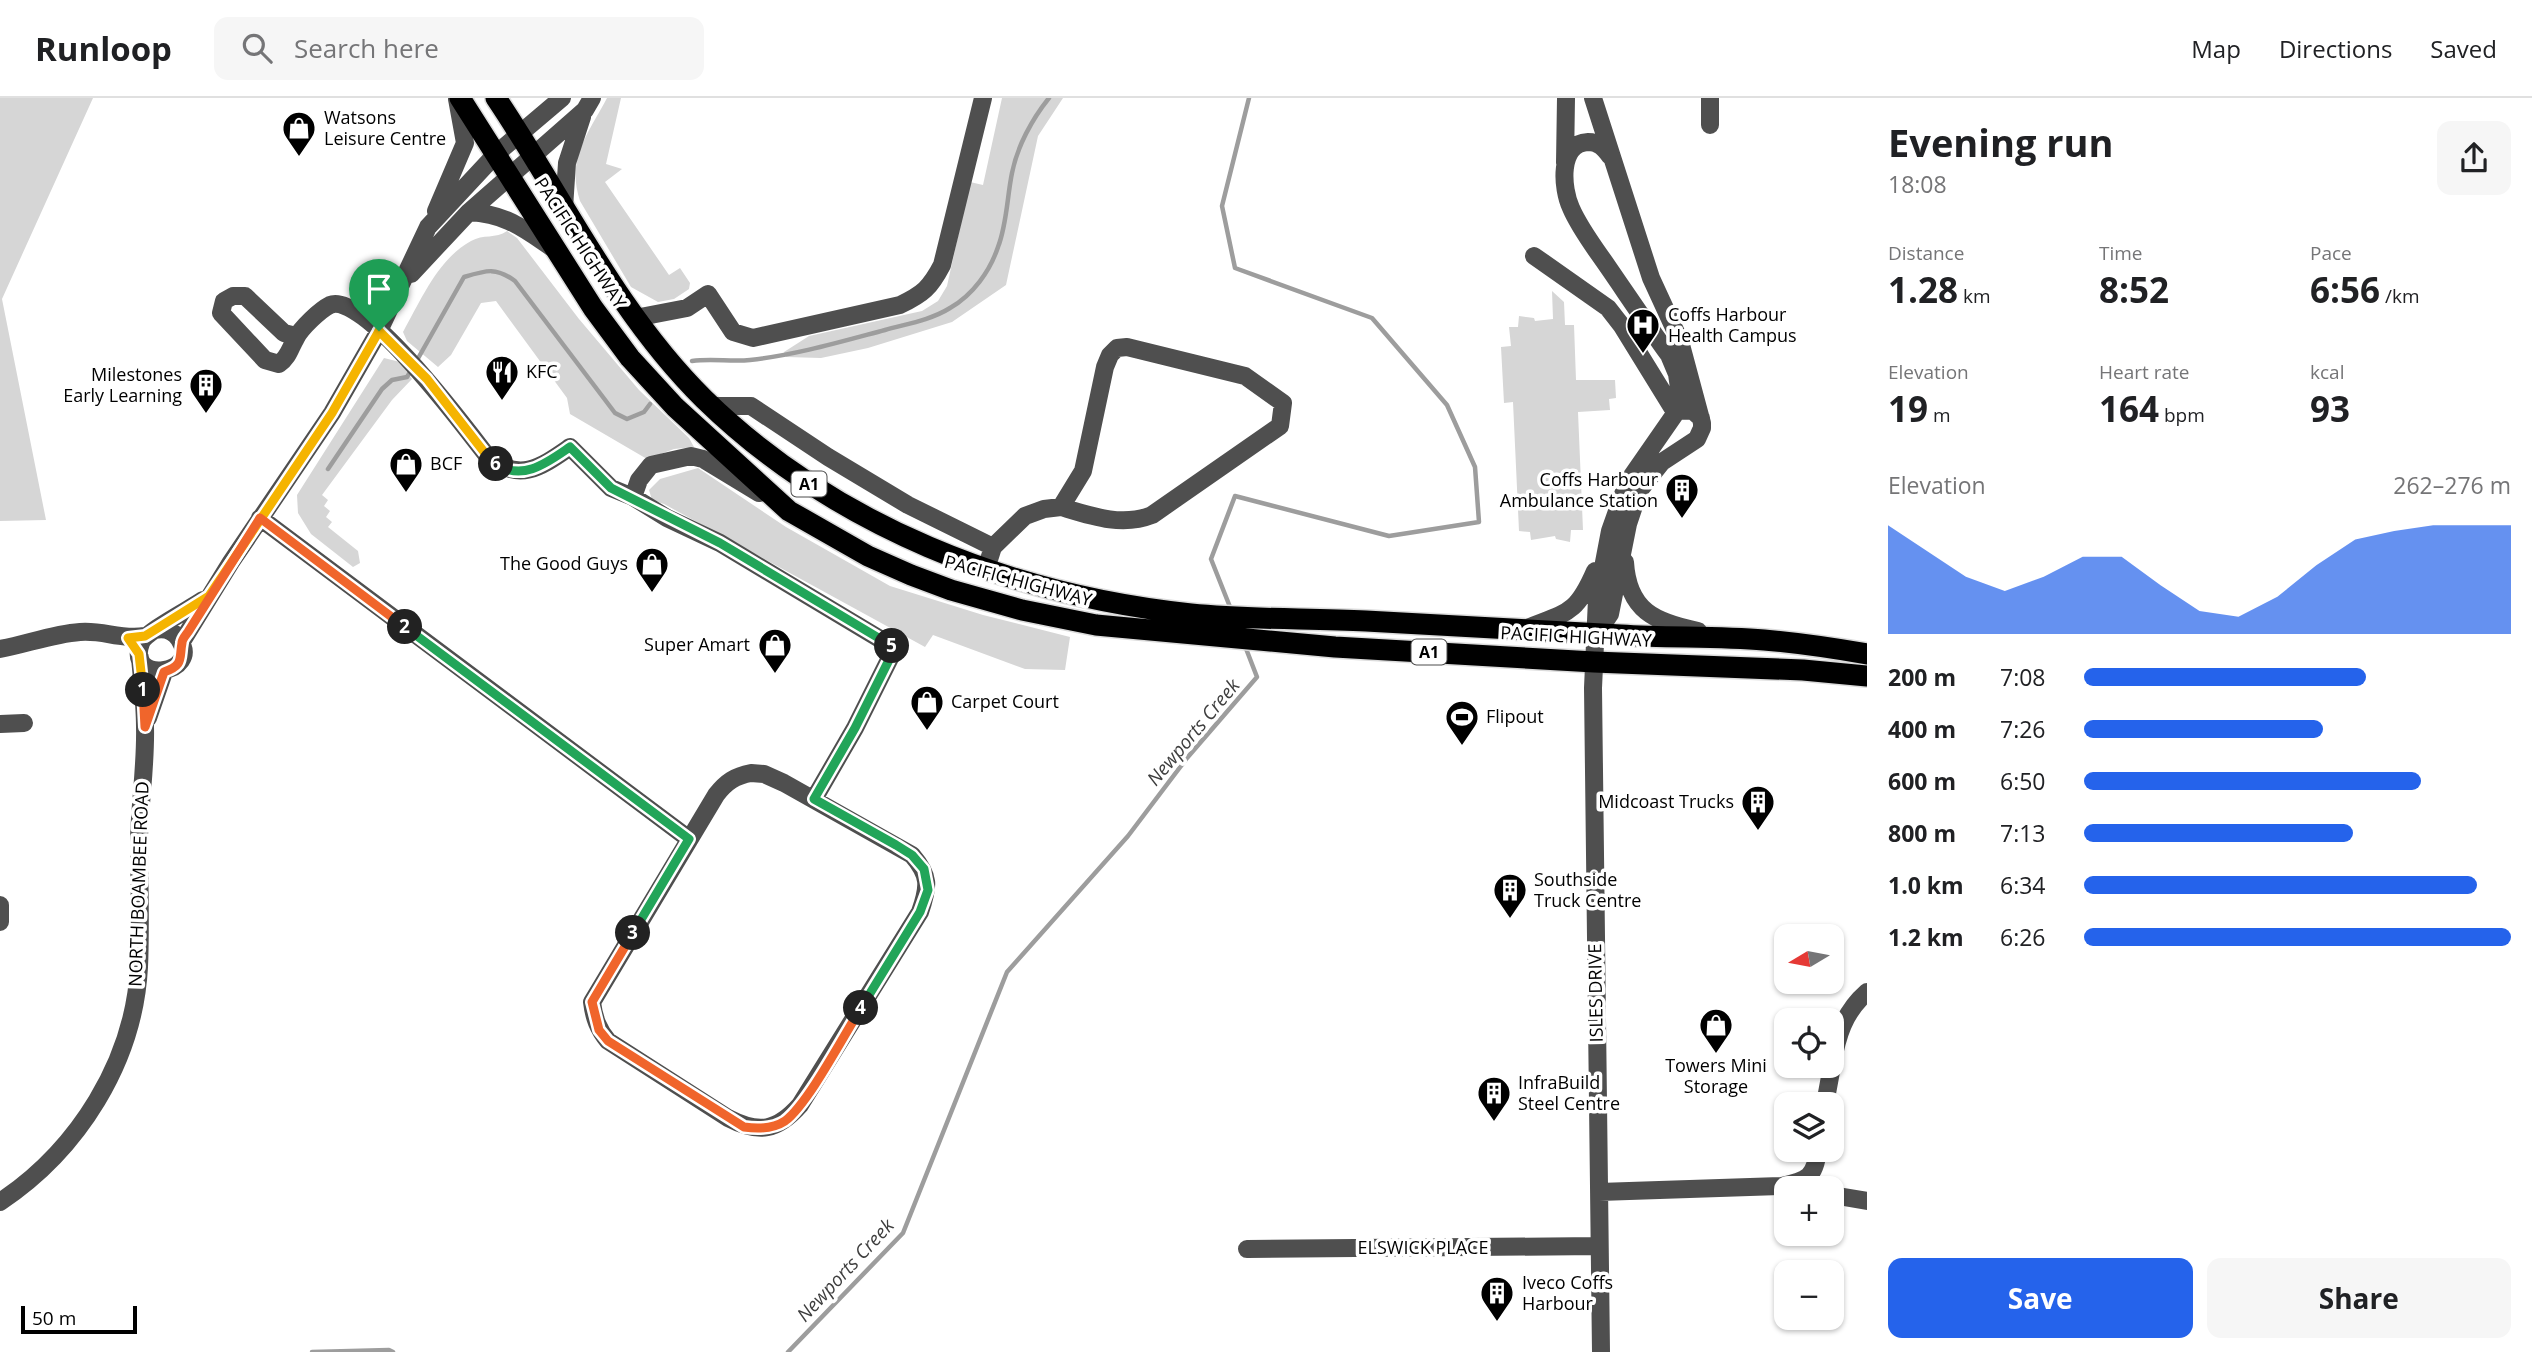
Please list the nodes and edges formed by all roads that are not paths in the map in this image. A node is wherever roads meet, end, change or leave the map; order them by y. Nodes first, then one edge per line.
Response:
1 (458, 98) edge
2 (496, 98) edge
3 (562, 98) edge
4 (983, 98) edge
5 (1566, 98) edge
6 (1593, 98) edge
7 (1710, 98) edge
8 (588, 104) edge
9 (1710, 125) dead end
10 (519, 134) junction
11 (496, 154) junction
12 (1610, 156) junction
13 (533, 157) junction
14 (1564, 170) junction
15 (510, 176) junction
16 (564, 208) junction
17 (470, 212) junction
18 (428, 227) junction
19 (560, 253) junction
20 (1534, 256) dead end
21 (402, 285) junction
22 (635, 318) junction
23 (379, 331) junction
24 (296, 335) dead end
25 (712, 406) junction
26 (1675, 415) junction
27 (1701, 418) junction
28 (1692, 441) junction
29 (633, 497) junction
30 (1061, 507) junction
31 (789, 511) junction
32 (260, 518) junction
33 (1624, 545) junction
34 (993, 547) junction
35 (1605, 549) junction
36 (986, 569) junction
37 (209, 596) junction
38 (1525, 629) junction
39 (1597, 634) junction
40 (143, 635) junction
41 (1729, 638) junction
42 (181, 643) junction
43 (0, 649) edge
44 (1867, 654) edge
45 (140, 656) junction
46 (1594, 662) junction
47 (164, 672) junction
48 (1867, 676) edge
49 (24, 723) dead end
50 (0, 724) edge
51 (145, 727) junction
52 (814, 799) junction
53 (689, 839) junction
54 (0, 905) edge
55 (0, 922) edge
56 (1867, 992) edge
57 (1844, 1021) edge
58 (1774, 1187) edge
59 (1599, 1192) junction
60 (1844, 1197) edge
61 (1867, 1201) edge
62 (0, 1202) edge
63 (1599, 1246) junction
64 (1247, 1249) dead end
65 (1601, 1352) edge

1 - 11 highway, PACIFIC HIGHWAY / A1
1 - 18 street
2 - 10 highway, PACIFIC HIGHWAY / A1
3 - 10 street
4 - 22 street
5 - 14 street
6 - 12 street
7 - 9 street
8 - 13 street
8 - 16 street
10 - 11 street
10 - 13 highway, PACIFIC HIGHWAY / A1
11 - 15 highway, PACIFIC HIGHWAY / A1
11 - 18 street
12 - 14 street
12 - 27 street
13 - 15 street
13 - 16 highway, PACIFIC HIGHWAY / A1
14 - 26 street
15 - 17 street
15 - 19 highway, PACIFIC HIGHWAY / A1
16 - 22 highway, PACIFIC HIGHWAY / A1
17 - 19 street
17 - 21 street
18 - 21 street
19 - 31 highway, PACIFIC HIGHWAY / A1
20 - 26 street
21 - 23 street
22 - 25 highway, PACIFIC HIGHWAY / A1
23 - 24 street
23 - 29 street
23 - 32 street
25 - 34 street
25 - 36 highway, PACIFIC HIGHWAY / A1
26 - 27 street
26 - 28 street
26 - 35 street
27 - 28 street
28 - 33 street
29 - 31 street
29 - 52 street
30 - 30 street
30 - 34 street
31 - 46 highway, PACIFIC HIGHWAY / A1
32 - 37 street
32 - 53 street
33 - 39 street
33 - 41 street
34 - 36 street
35 - 38 street
35 - 39 street
36 - 38 highway, PACIFIC HIGHWAY / A1
37 - 40 street
37 - 42 street
38 - 39 highway, PACIFIC HIGHWAY / A1
39 - 41 highway, PACIFIC HIGHWAY / A1
39 - 46 street, ISLES DRIVE
40 - 42 street
40 - 43 street
40 - 45 street
41 - 44 highway, PACIFIC HIGHWAY / A1
42 - 47 street
45 - 47 street
45 - 51 street, NORTH BOAMBEE ROAD
46 - 48 highway, PACIFIC HIGHWAY / A1
46 - 59 street, ISLES DRIVE
47 - 51 street, NORTH BOAMBEE ROAD
49 - 50 street
51 - 62 street, NORTH BOAMBEE ROAD
52 - 53 street
52 - 53 street
54 - 55 street
56 - 57 street
58 - 59 street
59 - 63 street, ISLES DRIVE
60 - 61 street
63 - 64 street, ELSWICK PLACE
63 - 65 street, ISLES DRIVE

